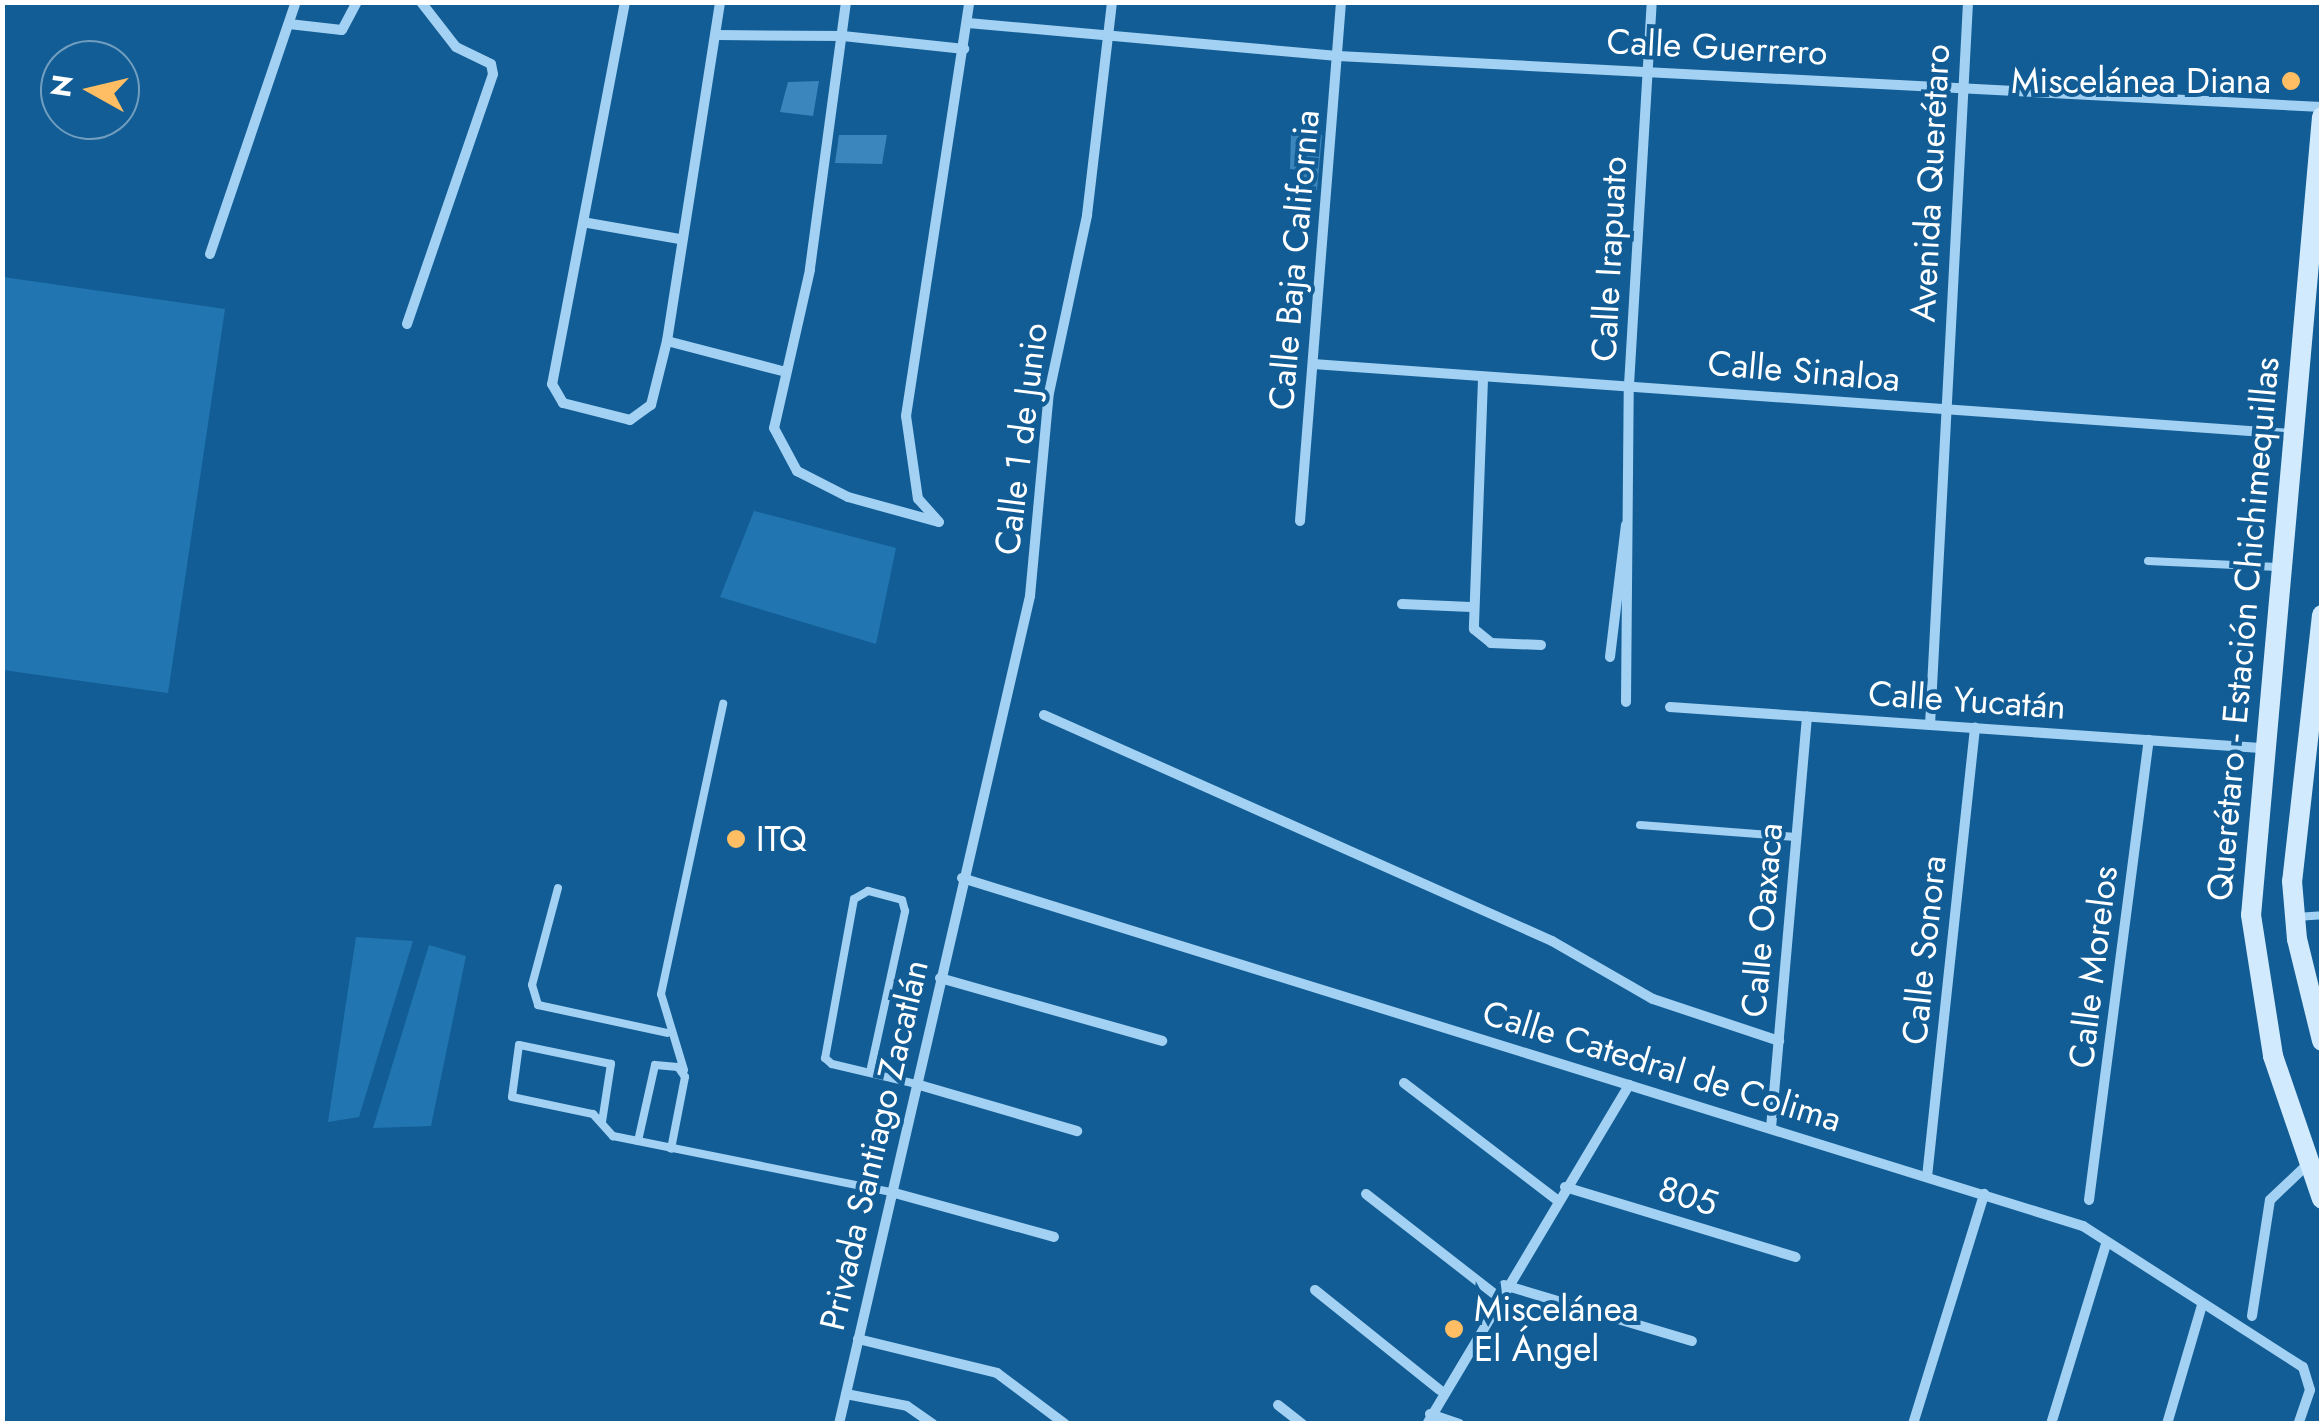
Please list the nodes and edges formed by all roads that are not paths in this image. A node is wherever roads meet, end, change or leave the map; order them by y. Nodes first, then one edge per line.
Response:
1 (296, 2) edge
2 (358, 2) edge
3 (421, 2) edge
4 (625, 2) edge
5 (720, 2) edge
6 (846, 2) edge
7 (969, 2) edge
8 (1112, 2) edge
9 (1341, 2) edge
10 (1652, 2) edge
11 (1968, 2) edge
12 (968, 22) junction
13 (290, 24) junction
14 (717, 35) junction
15 (843, 36) junction
16 (1110, 41) junction
17 (964, 49) junction
18 (1338, 56) junction
19 (1648, 70) junction
20 (1964, 87) junction
21 (2322, 108) edge
22 (2322, 116) edge
23 (588, 223) junction
24 (680, 239) junction
25 (210, 254) dead end
26 (407, 324) dead end
27 (666, 340) junction
28 (1313, 364) junction
29 (782, 371) junction
30 (1483, 378) junction
31 (1629, 385) junction
32 (1945, 410) junction
33 (2291, 434) junction
34 (1628, 518) junction
35 (1300, 521) dead end
36 (2148, 561) dead end
37 (2278, 567) junction
38 (1402, 604) dead end
39 (1472, 607) junction
40 (2322, 615) edge
41 (1541, 645) dead end
42 (1610, 657) dead end
43 (1626, 702) dead end
44 (723, 704) dead end
45 (1670, 707) dead end
46 (1044, 715) dead end
47 (1807, 717) junction
48 (1930, 725) junction
49 (1976, 728) junction
50 (2150, 740) junction
51 (2313, 745) edge
52 (2261, 748) junction
53 (1640, 825) dead end
54 (1796, 837) junction
55 (962, 878) junction
56 (558, 888) dead end
57 (2322, 915) edge
58 (2295, 917) junction
59 (940, 978) junction
60 (666, 1033) junction
61 (1162, 1041) dead end
62 (1779, 1041) junction
63 (2322, 1041) edge
64 (684, 1070) junction
65 (870, 1072) junction
66 (1404, 1083) dead end
67 (916, 1084) junction
68 (1629, 1084) junction
69 (602, 1122) junction
70 (1770, 1128) junction
71 (1078, 1131) dead end
72 (638, 1141) junction
73 (671, 1148) junction
74 (2308, 1164) junction
75 (1927, 1177) junction
76 (1565, 1187) junction
77 (892, 1192) junction
78 (1366, 1194) dead end
79 (1984, 1194) junction
80 (2322, 1199) edge
81 (1557, 1200) junction
82 (2088, 1200) dead end
83 (1054, 1237) dead end
84 (2106, 1244) junction
85 (1796, 1257) dead end
86 (1314, 1290) dead end
87 (1501, 1291) junction
88 (2202, 1306) junction
89 (2252, 1316) dead end
90 (858, 1339) junction
91 (1692, 1341) dead end
92 (1440, 1390) junction
93 (846, 1394) junction
94 (1278, 1405) dead end
95 (1428, 1419) edge
96 (839, 1424) edge
97 (934, 1424) edge
98 (1065, 1424) edge
99 (1302, 1424) edge
100 (1459, 1424) edge
101 (1913, 1424) edge
102 (2051, 1424) edge
103 (2167, 1424) edge
104 (2298, 1424) edge

1 - 13 street
2 - 13 street
3 - 26 street
4 - 23 street
5 - 14 street
6 - 15 street
7 - 12 street
8 - 16 street, Calle 1 de Junio
9 - 18 street, Calle Baja California
10 - 19 street, Calle Irapuato
11 - 20 street, Avenida Querétaro
12 - 16 street, Calle Guerrero
12 - 17 street
13 - 25 street
14 - 15 street
14 - 24 street
15 - 17 street
15 - 29 street
16 - 18 street, Calle Guerrero
16 - 55 street, Calle 1 de Junio
17 - 29 street
18 - 19 street, Calle Guerrero
18 - 28 street, Calle Baja California
19 - 20 street, Calle Guerrero
19 - 31 street, Calle Irapuato
20 - 21 street, Calle Guerrero
20 - 32 street, Avenida Querétaro
22 - 33 main road, Querétaro - Estación Chichimequillas
23 - 24 street
23 - 27 street
24 - 27 street
27 - 29 street
28 - 30 street, Calle Sinaloa
28 - 35 street, Calle Baja California
30 - 31 street, Calle Sinaloa
30 - 39 street
31 - 32 street, Calle Sinaloa
31 - 34 street, Calle Irapuato
32 - 33 street, Calle Sinaloa
32 - 48 street, Avenida Querétaro
33 - 37 main road, Querétaro - Estación Chichimequillas
34 - 42 street, Calle Irapuato
34 - 43 street, Calle Irapuato
36 - 37 lane
37 - 52 main road, Querétaro - Estación Chichimequillas
38 - 39 street
39 - 41 street
40 - 51 main road, Querétaro - Estación Chichimequillas
44 - 60 lane
45 - 47 street, Calle Yucatán
46 - 62 street
47 - 48 street, Calle Yucatán
47 - 54 street, Calle Oaxaca
48 - 49 street, Calle Yucatán
49 - 50 street, Calle Yucatán
49 - 75 street, Calle Sonora
50 - 52 street, Calle Yucatán
50 - 82 street, Calle Morelos
51 - 58 main road, Querétaro - Estación Chichimequillas
52 - 74 main road, Querétaro - Estación Chichimequillas
53 - 54 lane
54 - 62 street, Calle Oaxaca
55 - 59 street, Privada Santiago Zacatlán
55 - 68 street, Calle Catedral de Colima
56 - 60 lane
57 - 58 lane
58 - 63 main road, Querétaro - Estación Chichimequillas
59 - 61 street
59 - 67 street, Privada Santiago Zacatlán
60 - 64 lane
62 - 70 street, Calle Oaxaca
64 - 72 lane
64 - 73 lane
65 - 65 lane
65 - 67 lane
66 - 81 street
67 - 71 street
67 - 77 street, Privada Santiago Zacatlán
68 - 70 street, Calle Catedral de Colima
68 - 76 street
69 - 69 lane
69 - 72 lane
70 - 75 street, Calle Catedral de Colima
72 - 73 lane
73 - 77 lane
74 - 80 main road, Querétaro - Estación Chichimequillas
74 - 89 street
75 - 79 street, Calle Catedral de Colima
76 - 81 street
76 - 85 street, 805
77 - 83 street
77 - 90 street, Privada Santiago Zacatlán
78 - 87 street
79 - 84 street, Calle Catedral de Colima
79 - 101 street
81 - 87 street
84 - 88 street, Calle Catedral de Colima
84 - 102 street
86 - 92 street
87 - 91 street
87 - 92 street
88 - 103 street
88 - 104 street, Calle Catedral de Colima
90 - 93 street, Privada Santiago Zacatlán
90 - 98 street
92 - 95 street
93 - 96 street, Privada Santiago Zacatlán
93 - 97 street
94 - 99 street
95 - 100 street

